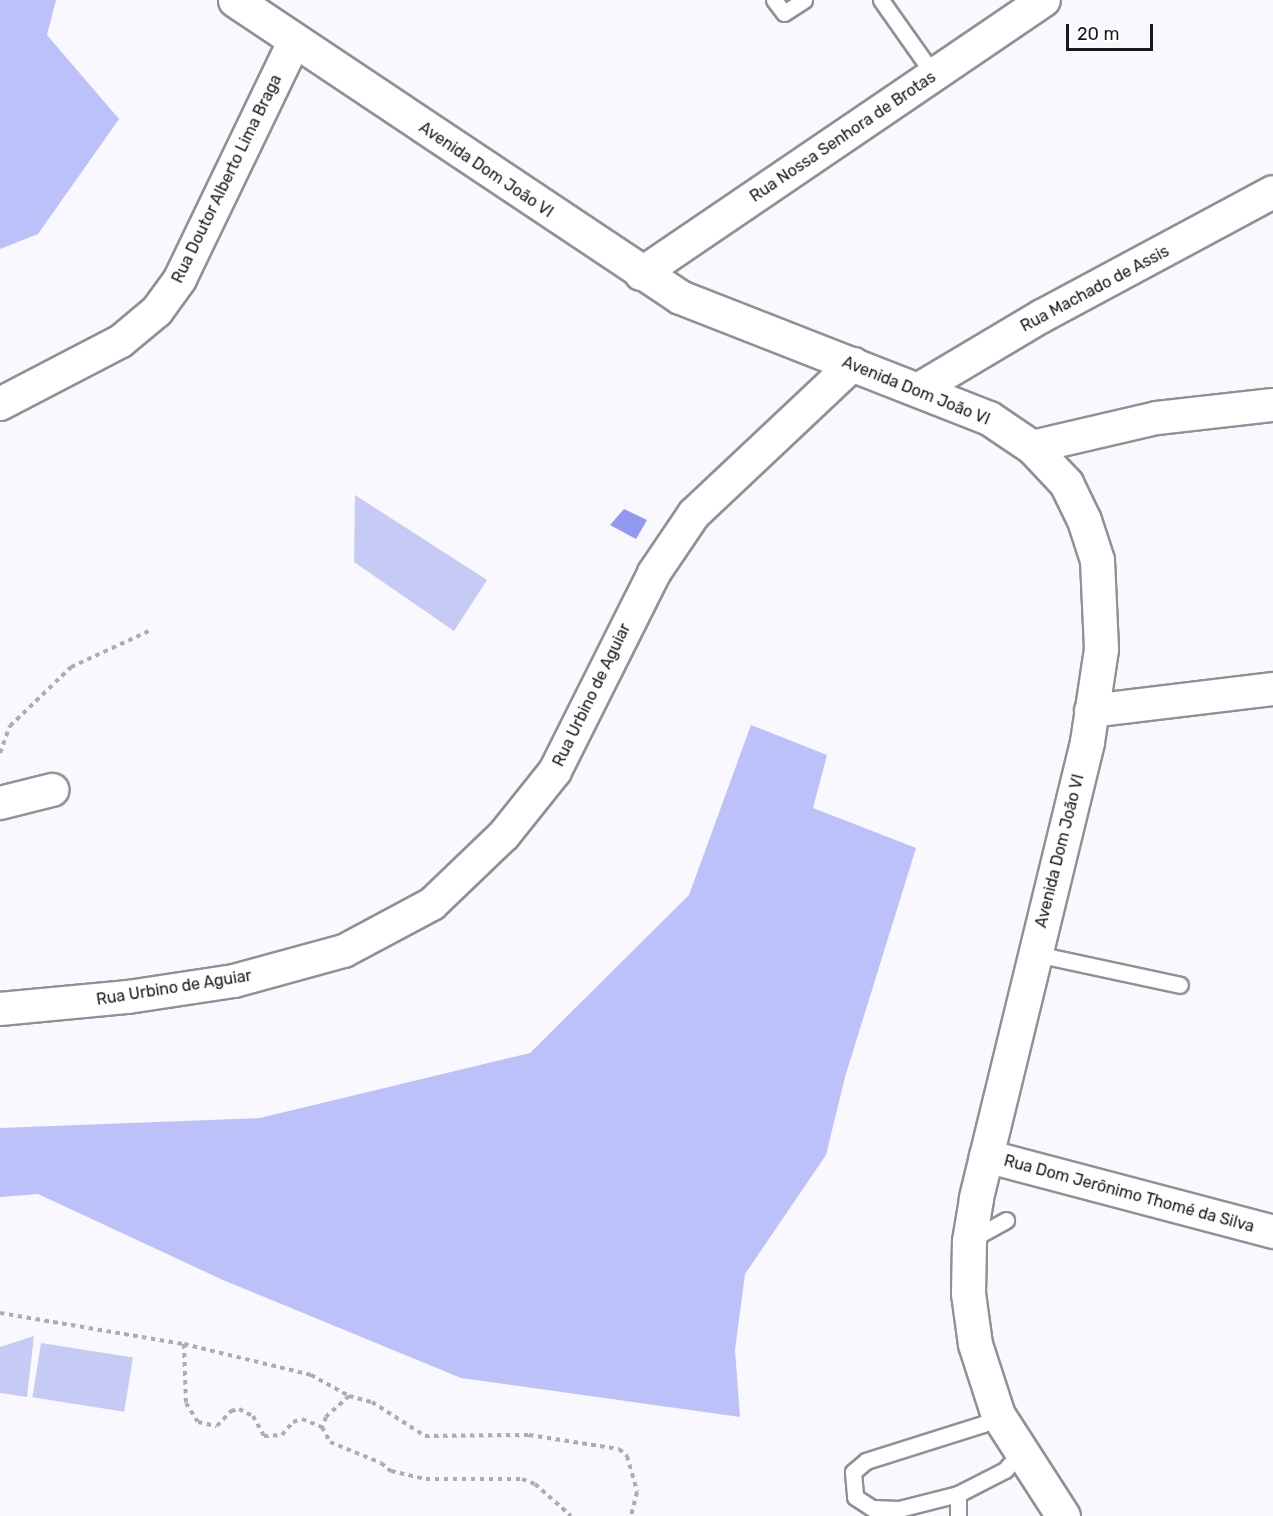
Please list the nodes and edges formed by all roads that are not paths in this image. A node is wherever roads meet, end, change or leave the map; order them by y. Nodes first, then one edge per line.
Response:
1 (235, 0) edge
2 (774, 0) edge
3 (804, 0) edge
4 (881, 0) edge
5 (1044, 0) edge
6 (294, 42) junction
7 (934, 75) junction
8 (1273, 192) edge
9 (641, 274) junction
10 (853, 364) junction
11 (919, 389) junction
12 (0, 404) edge
13 (1273, 405) edge
14 (1032, 447) junction
15 (1273, 690) edge
16 (1091, 711) junction
17 (52, 790) dead end
18 (0, 803) edge
19 (1036, 954) junction
20 (1180, 985) dead end
21 (0, 1009) edge
22 (986, 1156) junction
23 (1006, 1220) dead end
24 (1273, 1232) edge
25 (969, 1241) junction
26 (998, 1415) junction
27 (1020, 1453) junction
28 (958, 1494) junction
29 (882, 1512) edge
30 (957, 1516) edge
31 (1063, 1516) edge

1 - 6 main road, Avenida Dom João VI
2 - 3 lane
4 - 7 lane
5 - 7 street, Rua Nossa Senhora de Brotas
6 - 9 main road, Avenida Dom João VI
6 - 12 street, Rua Doutor Alberto Lima Braga
7 - 9 street, Rua Nossa Senhora de Brotas
8 - 11 street, Rua Machado de Assis
9 - 10 main road, Avenida Dom João VI
10 - 11 main road, Avenida Dom João VI
10 - 21 street, Rua Urbino de Aguiar
11 - 14 main road, Avenida Dom João VI
13 - 14 street
14 - 16 main road, Avenida Dom João VI
15 - 16 street
16 - 19 main road, Avenida Dom João VI
17 - 18 street
19 - 20 lane
19 - 22 main road, Avenida Dom João VI
22 - 24 street, Rua Dom Jerônimo Thomé da Silva
22 - 25 main road, Avenida Dom João VI
23 - 25 lane
25 - 26 main road, Avenida Dom João VI
26 - 27 main road, Avenida Dom João VI
26 - 29 lane
27 - 28 lane
27 - 31 main road, Avenida Dom João VI
28 - 29 lane
28 - 30 lane

